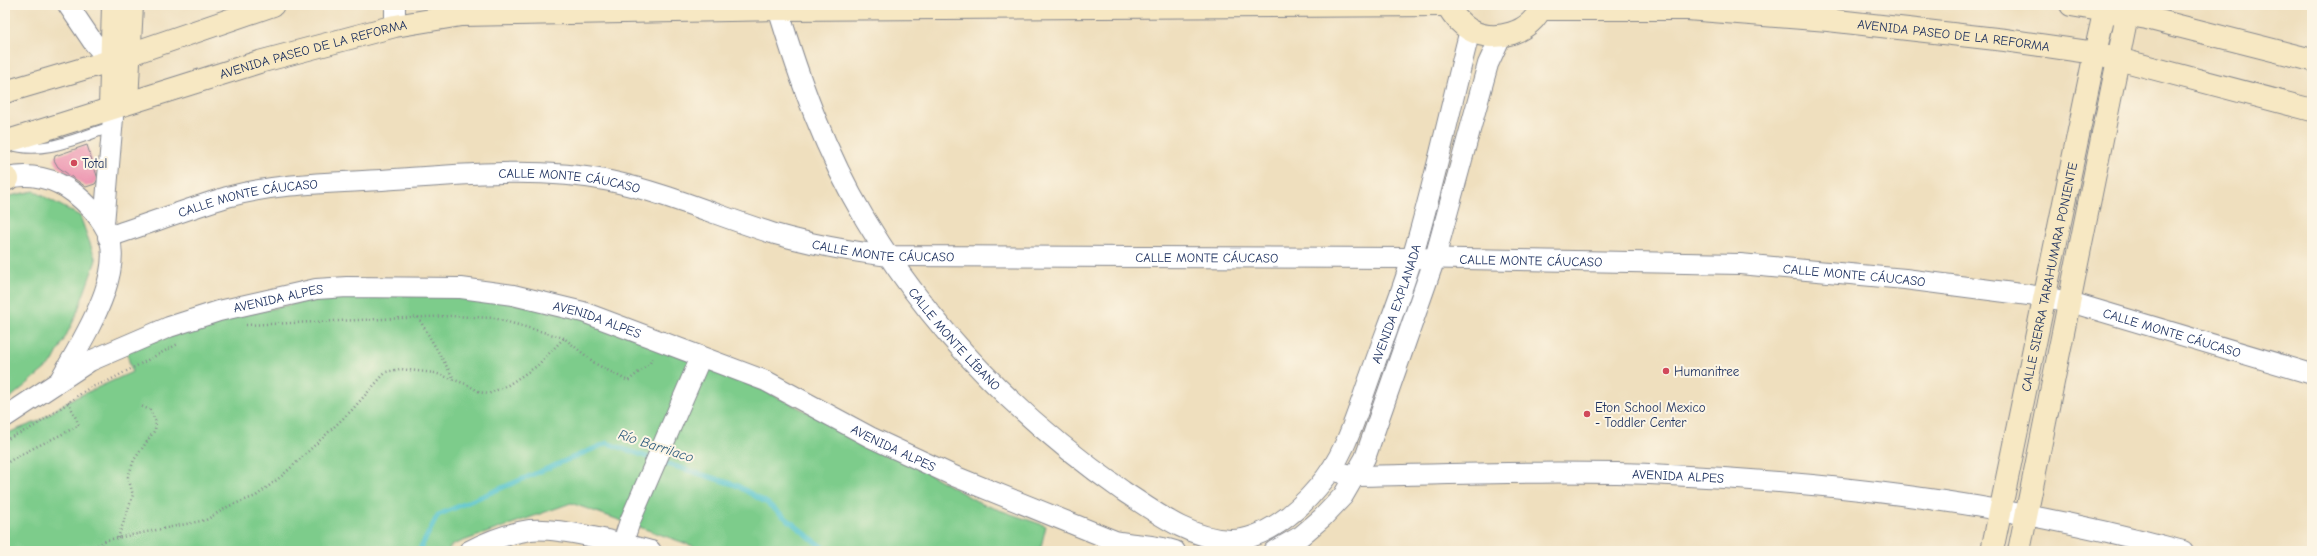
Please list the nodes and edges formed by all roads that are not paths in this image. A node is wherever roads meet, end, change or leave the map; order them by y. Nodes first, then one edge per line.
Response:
1 (68, 5) edge
2 (113, 5) edge
3 (132, 5) edge
4 (272, 5) edge
5 (1447, 5) edge
6 (2070, 5) edge
7 (778, 7) edge
8 (1542, 7) edge
9 (2118, 9) edge
10 (395, 15) edge
11 (1470, 30) junction
12 (1501, 36) junction
13 (2095, 53) junction
14 (120, 57) junction
15 (2118, 59) junction
16 (2312, 60) edge
17 (5, 92) edge
18 (2312, 110) edge
19 (115, 114) junction
20 (5, 142) edge
21 (6, 178) edge
22 (106, 231) junction
23 (888, 256) junction
24 (1412, 258) junction
25 (1435, 258) junction
26 (2044, 297) junction
27 (2070, 302) junction
28 (701, 357) junction
29 (2312, 374) edge
30 (60, 379) junction
31 (5, 417) edge
32 (1331, 470) junction
33 (1355, 476) junction
34 (2000, 510) junction
35 (2027, 514) junction
36 (1174, 523) junction
37 (621, 540) edge
38 (1254, 544) edge
39 (1168, 549) edge
40 (469, 551) edge
41 (651, 551) edge
42 (1274, 551) edge
43 (1992, 551) edge
44 (2019, 551) edge
45 (2183, 551) edge

1 - 14 street
2 - 14 main road
3 - 14 main road
4 - 14 main road
5 - 7 main road, AVENIDA PASEO DE LA REFORMA
5 - 11 main road
6 - 9 main road
7 - 10 main road, AVENIDA PASEO DE LA REFORMA
7 - 23 street, CALLE MONTE LÍBANO
8 - 12 main road
8 - 13 main road, AVENIDA PASEO DE LA REFORMA
9 - 13 main road, CALLE SIERRA TARAHUMARA PONIENTE
9 - 15 main road, CALLE SIERRA TARAHUMARA PONIENTE
9 - 16 main road
10 - 19 main road, AVENIDA PASEO DE LA REFORMA
11 - 12 main road
11 - 24 street, AVENIDA EXPLANADA
12 - 25 street, AVENIDA EXPLANADA
13 - 15 main road, AVENIDA PASEO DE LA REFORMA
13 - 26 main road, CALLE SIERRA TARAHUMARA PONIENTE
14 - 17 main road
14 - 19 main road
15 - 18 main road, AVENIDA PASEO DE LA REFORMA
15 - 27 main road, CALLE SIERRA TARAHUMARA PONIENTE
19 - 20 main road, AVENIDA PASEO DE LA REFORMA
19 - 22 street
21 - 22 street
22 - 23 street, CALLE MONTE CÁUCASO
22 - 30 street
23 - 24 street, CALLE MONTE CÁUCASO
23 - 36 street, CALLE MONTE LÍBANO
24 - 25 street, CALLE MONTE CÁUCASO
24 - 32 street, AVENIDA EXPLANADA
25 - 26 street, CALLE MONTE CÁUCASO
25 - 33 street, AVENIDA EXPLANADA
26 - 27 street, CALLE MONTE CÁUCASO
26 - 34 main road, CALLE SIERRA TARAHUMARA PONIENTE
27 - 29 street, CALLE MONTE CÁUCASO
27 - 35 main road, CALLE SIERRA TARAHUMARA PONIENTE
28 - 30 street, AVENIDA ALPES
28 - 37 street
28 - 39 street, AVENIDA ALPES
30 - 31 street, AVENIDA ALPES
32 - 33 street, AVENIDA ALPES
32 - 38 street, AVENIDA EXPLANADA
33 - 34 street, AVENIDA ALPES
33 - 42 street
34 - 35 street, AVENIDA ALPES
34 - 43 main road, CALLE SIERRA TARAHUMARA PONIENTE
35 - 44 main road, CALLE SIERRA TARAHUMARA PONIENTE
35 - 45 street, AVENIDA ALPES
36 - 38 street, CALLE MONTE LÍBANO
36 - 39 street
37 - 40 street
37 - 41 street

